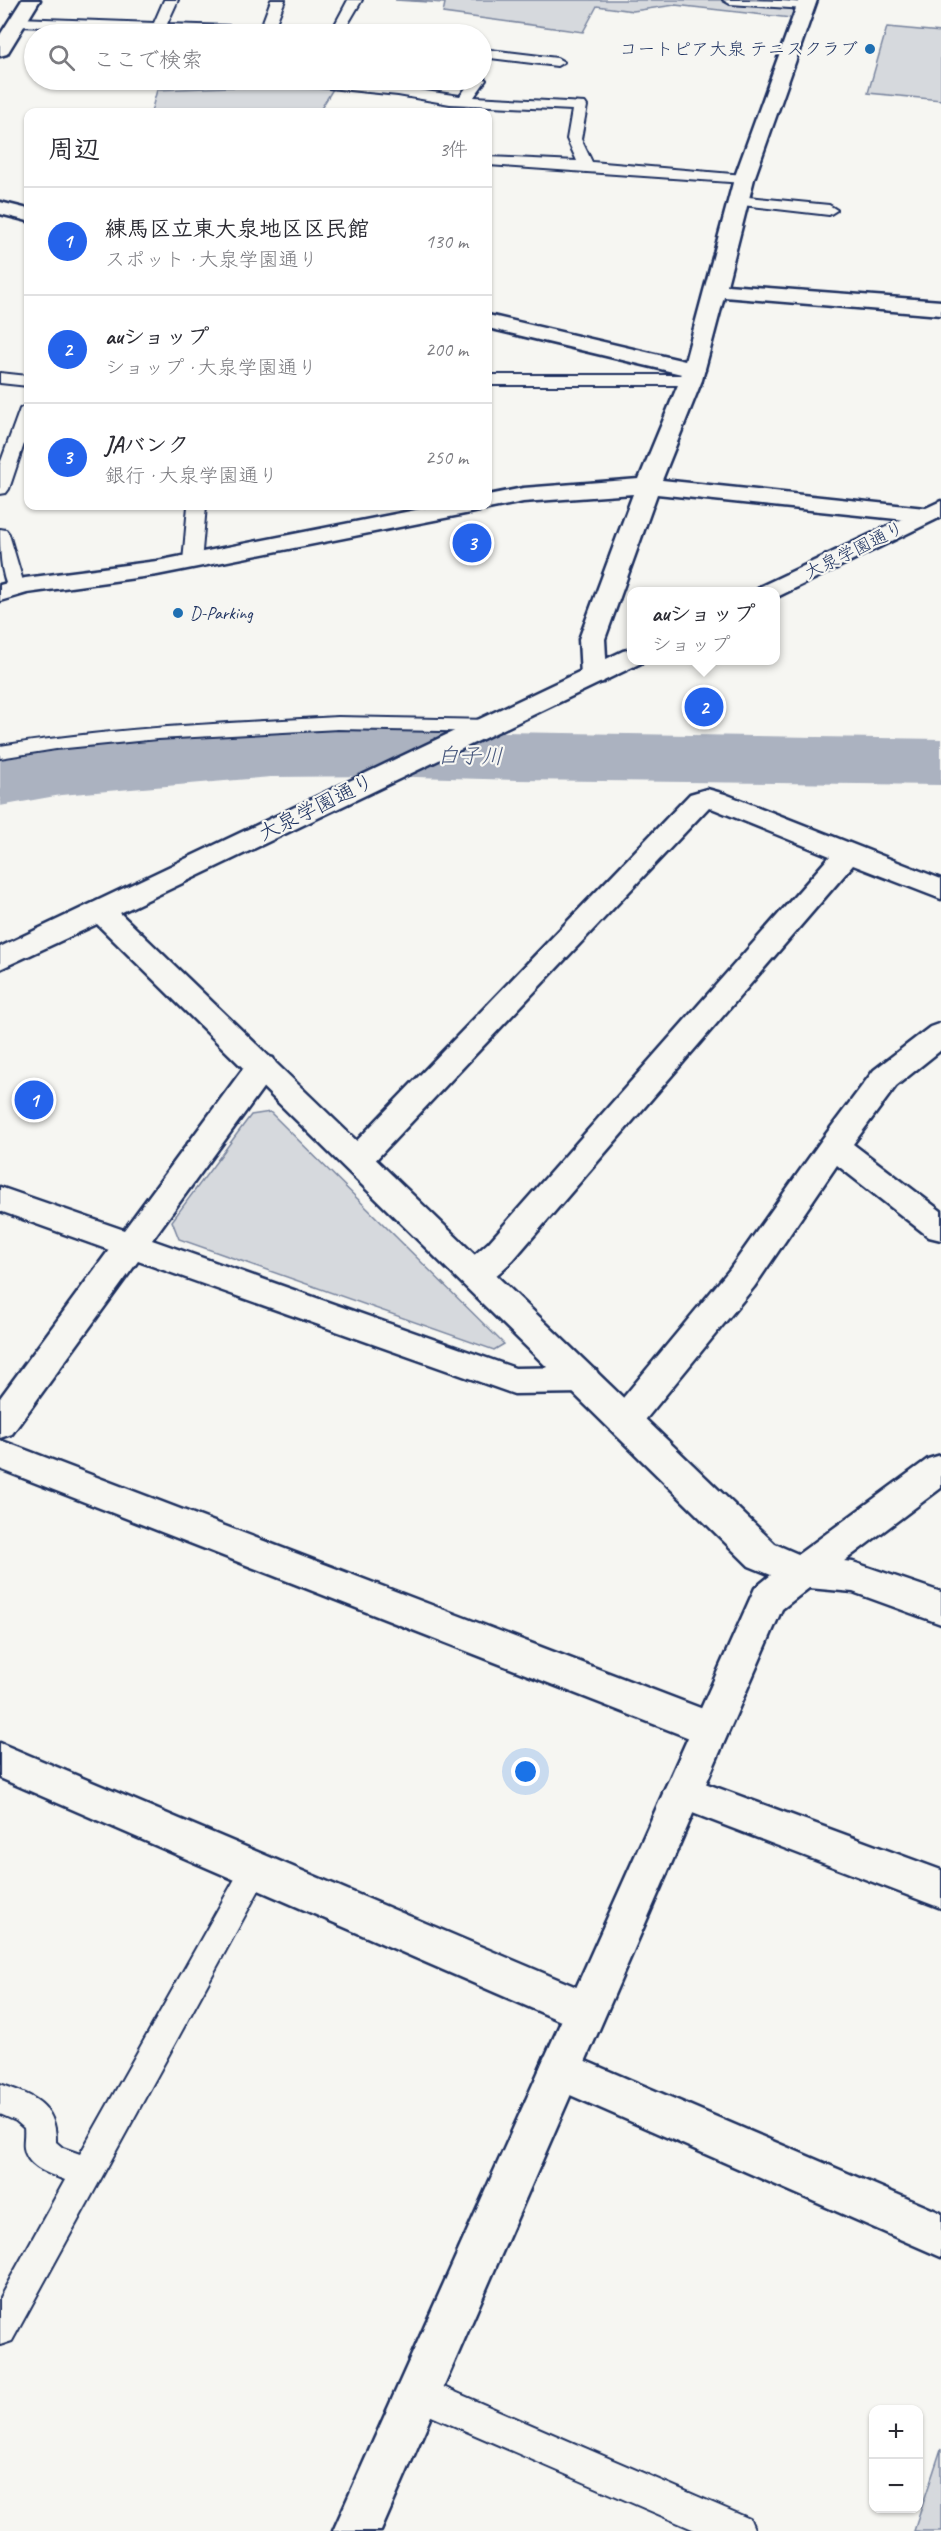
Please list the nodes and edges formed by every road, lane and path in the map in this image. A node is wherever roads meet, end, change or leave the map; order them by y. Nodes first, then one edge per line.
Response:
1 (31, 0) edge
2 (171, 0) edge
3 (278, 0) edge
4 (355, 0) edge
5 (730, 0) edge
6 (806, 3) edge
7 (18, 22) junction
8 (42, 24) edge
9 (160, 24) edge
10 (269, 24) edge
11 (342, 24) edge
12 (0, 51) edge
13 (492, 54) edge
14 (557, 62) dead end
15 (375, 90) edge
16 (472, 90) edge
17 (464, 101) junction
18 (492, 161) edge
19 (584, 166) junction
20 (744, 179) junction
21 (738, 201) junction
22 (0, 208) edge
23 (829, 210) dead end
24 (24, 214) edge
25 (714, 290) junction
26 (941, 308) edge
27 (492, 323) edge
28 (692, 375) junction
29 (0, 378) edge
30 (492, 380) edge
31 (24, 381) edge
32 (24, 420) edge
33 (1, 483) edge
34 (648, 486) junction
35 (492, 501) edge
36 (197, 510) edge
37 (450, 510) edge
38 (933, 512) edge
39 (0, 534) edge
40 (192, 562) junction
41 (776, 587) edge
42 (8, 591) edge
43 (627, 660) edge
44 (594, 676) junction
45 (483, 729) junction
46 (0, 752) edge
47 (849, 852) junction
48 (941, 890) edge
49 (100, 910) junction
50 (0, 958) edge
51 (941, 1034) edge
52 (262, 1066) junction
53 (834, 1146) junction
54 (357, 1160) junction
55 (0, 1199) edge
56 (941, 1228) edge
57 (131, 1245) junction
58 (475, 1274) junction
59 (584, 1380) junction
60 (625, 1420) junction
61 (0, 1424) edge
62 (0, 1454) edge
63 (941, 1469) edge
64 (802, 1572) junction
65 (941, 1608) edge
66 (710, 1729) junction
67 (0, 1760) edge
68 (683, 1792) junction
69 (255, 1870) junction
70 (941, 1890) edge
71 (585, 2011) junction
72 (560, 2070) junction
73 (0, 2099) edge
74 (88, 2172) junction
75 (941, 2235) edge
76 (0, 2330) edge
77 (418, 2393) junction
78 (357, 2531) edge
79 (738, 2531) edge

1 - 7 street
2 - 9 lane
3 - 10 lane
4 - 11 lane
5 - 6 lane
6 - 20 street
7 - 8 lane
7 - 12 street
13 - 14 lane
15 - 17 lane
16 - 17 lane
17 - 19 lane
18 - 19 lane
19 - 20 lane
20 - 21 street
21 - 23 lane
21 - 25 street
22 - 24 street
25 - 26 street
25 - 28 street
27 - 28 street
28 - 30 lane
28 - 34 street
29 - 31 lane
32 - 33 lane
34 - 35 street
34 - 38 street
34 - 44 street
36 - 40 lane
37 - 40 street
38 - 41 street, 大泉学園通り
39 - 42 lane
40 - 42 street
43 - 44 street, 大泉学園通り
44 - 45 street, 大泉学園通り
45 - 46 lane
45 - 49 street, 大泉学園通り
47 - 48 street
47 - 54 street
47 - 58 street
49 - 50 street, 大泉学園通り
49 - 52 street
51 - 53 street
52 - 54 street
52 - 57 street
53 - 56 street
53 - 60 street
54 - 58 street
55 - 57 street
57 - 59 street
57 - 61 street
58 - 59 street
59 - 60 street
60 - 64 street
62 - 66 street
63 - 64 street
64 - 65 street
64 - 66 street
66 - 68 street
67 - 69 street
68 - 70 street
68 - 71 street
69 - 71 street
69 - 74 lane
71 - 72 street
72 - 75 street
72 - 77 street
73 - 74 lane
74 - 76 lane
77 - 78 street
77 - 79 lane

